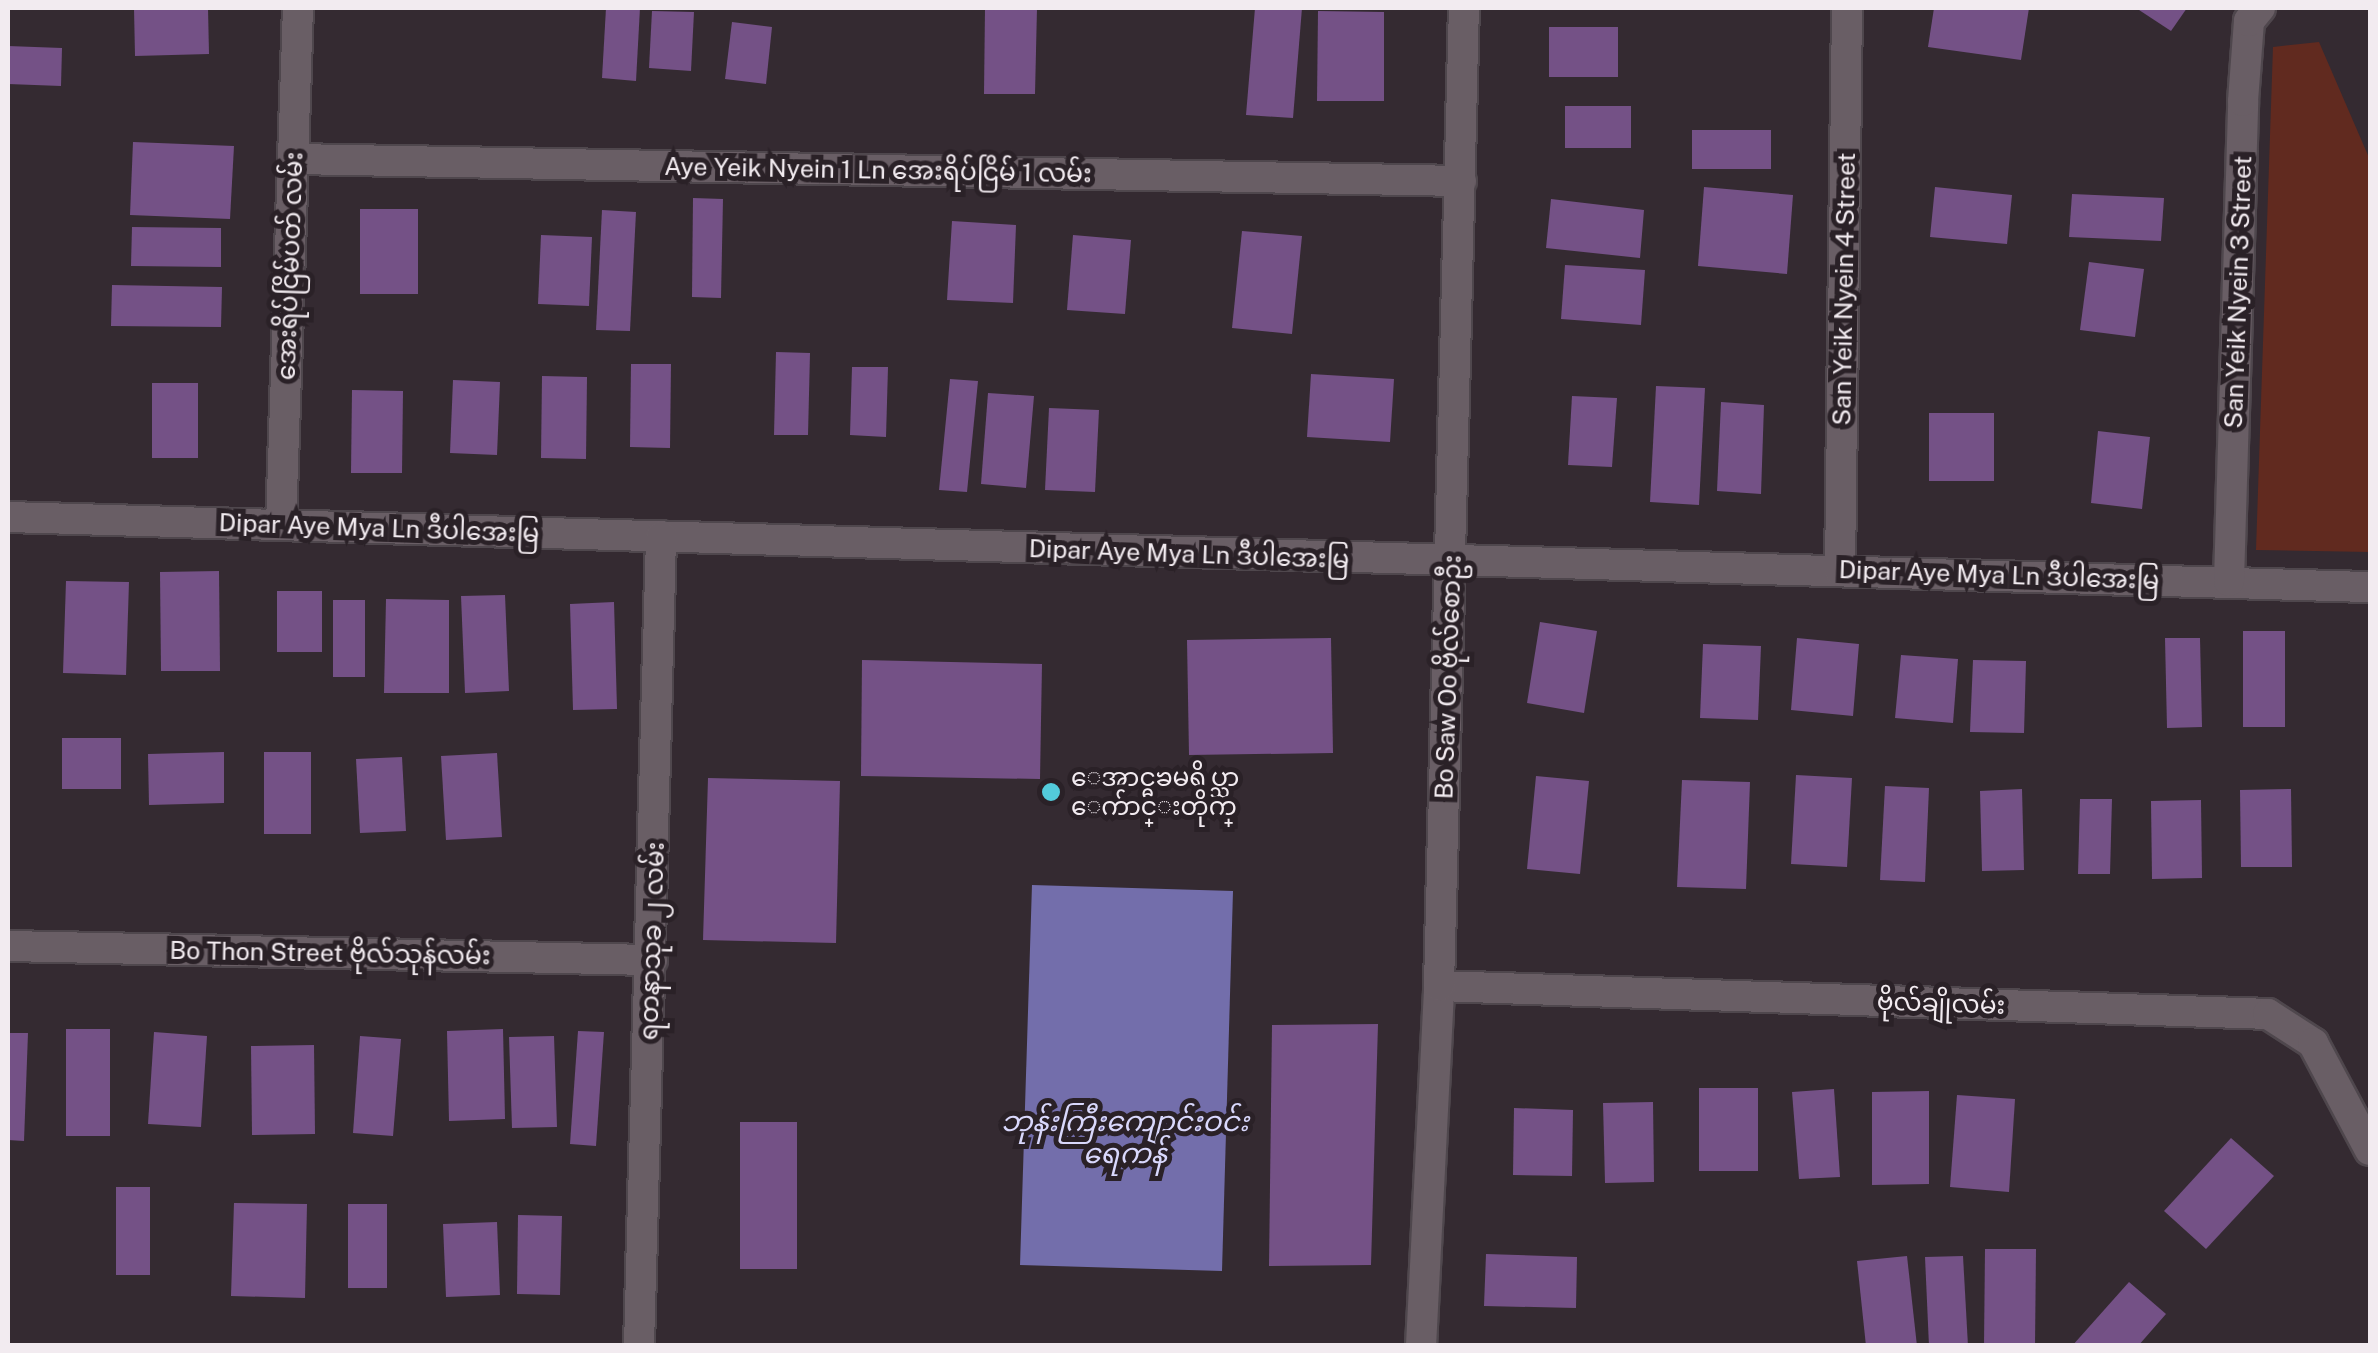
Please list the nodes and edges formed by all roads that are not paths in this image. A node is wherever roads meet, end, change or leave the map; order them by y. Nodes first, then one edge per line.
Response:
1 (298, 8) edge
2 (1464, 8) edge
3 (1848, 8) edge
4 (2260, 8) edge
5 (294, 159) junction
6 (1461, 181) junction
7 (8, 517) edge
8 (282, 525) junction
9 (662, 536) junction
10 (1451, 562) junction
11 (1840, 571) junction
12 (2229, 582) junction
13 (2370, 587) edge
14 (8, 946) edge
15 (652, 960) junction
16 (1439, 986) junction
17 (2370, 1150) edge
18 (639, 1346) edge
19 (1421, 1346) edge

1 - 5 street, အေးရိပ်ငြိမ်ပတ် လမ်း
2 - 6 street, Bo Saw Oo ဗိုလ်စောဦး
3 - 11 street, San Yeik Nyein 4 Street
4 - 12 street, San Yeik Nyein 3 Street
5 - 6 street, Aye Yeik Nyein 1 Ln အေးရိပ်ငြိမ် 1 လမ်း
5 - 8 street, အေးရိပ်ငြိမ်ပတ် လမ်း
6 - 10 street, Bo Saw Oo ဗိုလ်စောဦး
7 - 8 street, Dipar Aye Mya Ln ဒီပါအေးမြ
8 - 9 street, Dipar Aye Mya Ln ဒီပါအေးမြ
9 - 10 street, Dipar Aye Mya Ln ဒီပါအေးမြ
9 - 15 street, ရတနာသုခ ၂ လမ်း
10 - 11 street, Dipar Aye Mya Ln ဒီပါအေးမြ
10 - 16 street, Bo Saw Oo ဗိုလ်စောဦး
11 - 12 street, Dipar Aye Mya Ln ဒီပါအေးမြ
12 - 13 street, Dipar Aye Mya Ln ဒီပါအေးမြ
14 - 15 street, Bo Thon Street ဗိုလ်သုန်လမ်း
15 - 18 street, ရတနာသုခ ၂ လမ်း
16 - 17 street, ဗိုလ်ချိုလမ်း
16 - 19 street, Bo Saw Oo ဗိုလ်စောဦး

